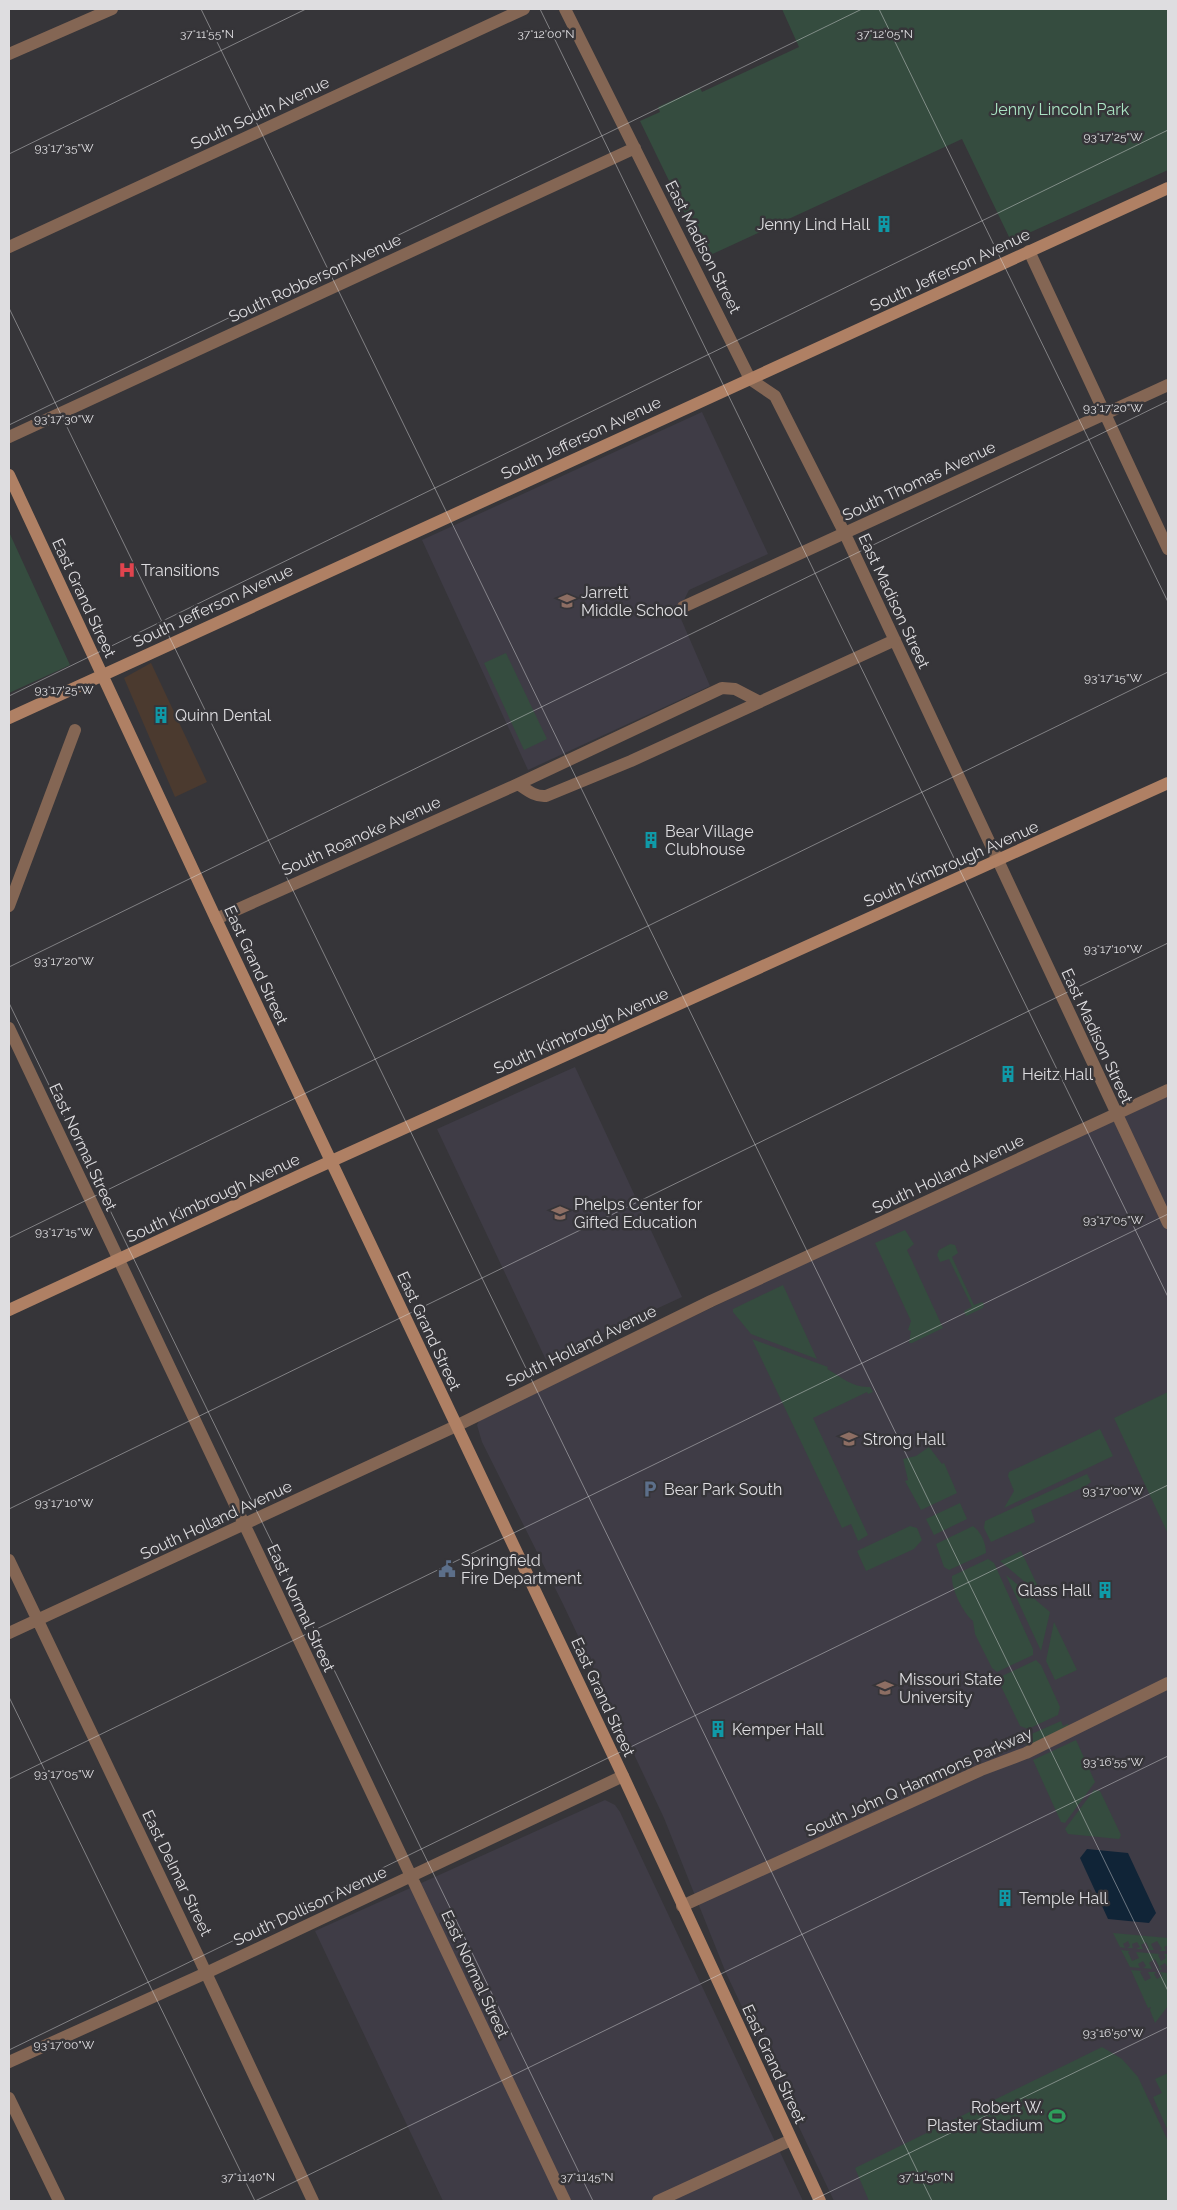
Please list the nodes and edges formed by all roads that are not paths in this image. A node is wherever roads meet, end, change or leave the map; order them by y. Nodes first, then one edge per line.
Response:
1 (112, 9) edge
2 (524, 9) edge
3 (565, 9) edge
4 (9, 54) edge
5 (635, 148) junction
6 (1168, 188) edge
7 (9, 247) edge
8 (1029, 251) junction
9 (750, 378) junction
10 (1168, 385) edge
11 (1105, 414) junction
12 (9, 437) edge
13 (9, 475) edge
14 (845, 534) junction
15 (1168, 549) edge
16 (683, 607) dead end
17 (895, 640) junction
18 (102, 675) junction
19 (760, 702) junction
20 (9, 718) edge
21 (75, 730) dead end
22 (1168, 783) edge
23 (518, 784) junction
24 (996, 861) junction
25 (9, 906) edge
26 (216, 919) junction
27 (9, 1028) edge
28 (1168, 1090) edge
29 (1116, 1114) junction
30 (331, 1161) junction
31 (1168, 1223) edge
32 (118, 1260) junction
33 (9, 1310) edge
34 (456, 1426) junction
35 (244, 1525) junction
36 (9, 1560) edge
37 (37, 1620) junction
38 (9, 1633) edge
39 (1168, 1683) edge
40 (623, 1776) junction
41 (411, 1877) junction
42 (682, 1906) junction
43 (206, 1973) junction
44 (9, 2062) edge
45 (9, 2098) edge
46 (791, 2140) junction
47 (58, 2201) edge
48 (312, 2201) edge
49 (565, 2201) edge
50 (658, 2201) edge
51 (820, 2201) edge

1 - 4 street
2 - 7 street, South South Avenue
3 - 5 street, East Madison Street
5 - 9 street, East Madison Street
5 - 12 street, South Robberson Avenue
6 - 8 main road, South Jefferson Avenue
8 - 9 main road, South Jefferson Avenue
8 - 11 street
9 - 14 street, East Madison Street
9 - 18 main road, South Jefferson Avenue
10 - 11 street, South Thomas Avenue
11 - 14 street, South Thomas Avenue
11 - 15 street
13 - 18 main road, East Grand Street
14 - 16 street, South Thomas Avenue
14 - 17 street, East Madison Street
17 - 19 street
17 - 24 street, East Madison Street
18 - 20 main road, South Jefferson Avenue
18 - 26 main road, East Grand Street
19 - 23 street
19 - 23 street, South Roanoke Avenue
21 - 25 street
22 - 24 main road, South Kimbrough Avenue
23 - 26 street, South Roanoke Avenue
24 - 29 street, East Madison Street
24 - 30 main road, South Kimbrough Avenue
26 - 30 main road, East Grand Street
27 - 32 street, East Normal Street
28 - 29 street, South Holland Avenue
29 - 31 street, East Madison Street
29 - 34 street, South Holland Avenue
30 - 32 main road, South Kimbrough Avenue
30 - 34 main road, East Grand Street
32 - 33 main road, South Kimbrough Avenue
32 - 35 street, East Normal Street
34 - 35 street, South Holland Avenue
34 - 40 main road, East Grand Street
35 - 37 street, South Holland Avenue
35 - 41 street, East Normal Street
36 - 37 street, East Delmar Street
37 - 38 street, South Holland Avenue
37 - 43 street, East Delmar Street
39 - 42 street, South John Q Hammons Parkway
40 - 41 street, South Dollison Avenue
40 - 42 main road, East Grand Street
41 - 43 street, South Dollison Avenue
41 - 49 street, East Normal Street
42 - 46 main road, East Grand Street
43 - 44 street, South Dollison Avenue
43 - 48 street, East Delmar Street
45 - 47 street
46 - 50 street
46 - 51 main road, East Grand Street

